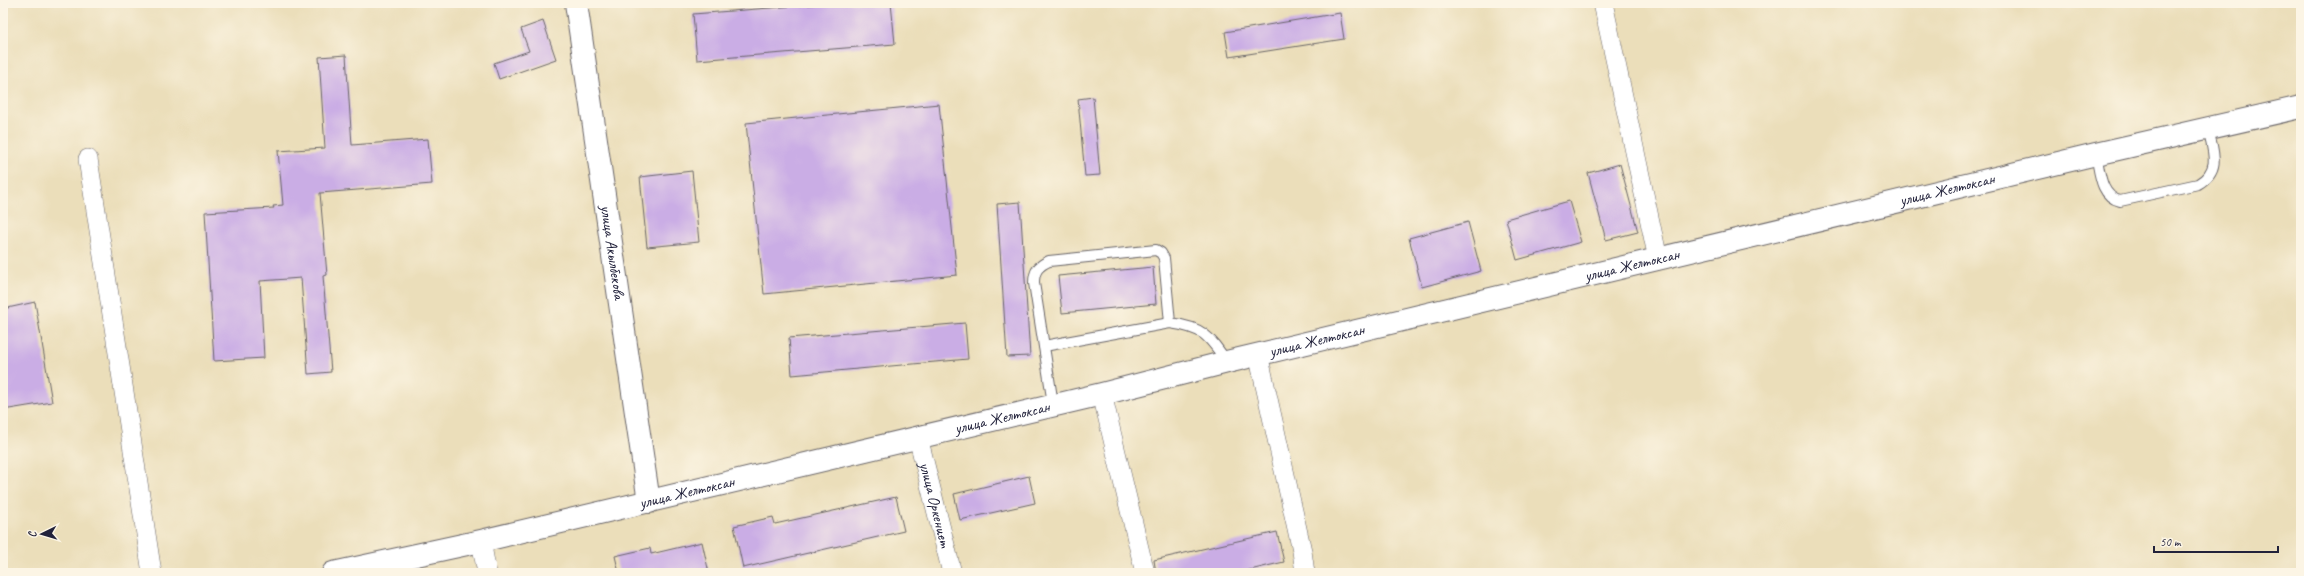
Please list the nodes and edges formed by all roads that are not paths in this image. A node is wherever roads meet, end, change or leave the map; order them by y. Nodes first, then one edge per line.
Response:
1 (576, 3) edge
2 (1603, 3) edge
3 (2301, 107) edge
4 (2208, 129) junction
5 (2096, 154) junction
6 (88, 159) dead end
7 (1658, 259) junction
8 (1170, 323) junction
9 (1044, 346) junction
10 (1258, 354) junction
11 (1227, 362) junction
12 (1102, 394) junction
13 (1053, 404) junction
14 (918, 437) junction
15 (649, 502) junction
16 (481, 541) junction
17 (152, 573) edge
18 (333, 573) edge
19 (487, 573) edge
20 (952, 573) edge
21 (1145, 573) edge
22 (1305, 573) edge

1 - 15 street, улица Акылбекова
2 - 7 street
3 - 4 street, улица Желтоксан
4 - 5 street, улица Желтоксан
4 - 5 lane
5 - 7 street, улица Желтоксан
6 - 17 street
7 - 10 street, улица Желтоксан
8 - 9 lane
8 - 9 lane
8 - 11 lane
9 - 13 lane
10 - 11 street, улица Желтоксан
10 - 22 street
11 - 12 street, улица Желтоксан
12 - 13 street, улица Желтоксан
12 - 21 street
13 - 14 street, улица Желтоксан
14 - 15 street, улица Желтоксан
14 - 20 street, улица Оркениет
15 - 16 street, улица Желтоксан
16 - 18 street, улица Желтоксан
16 - 19 street

